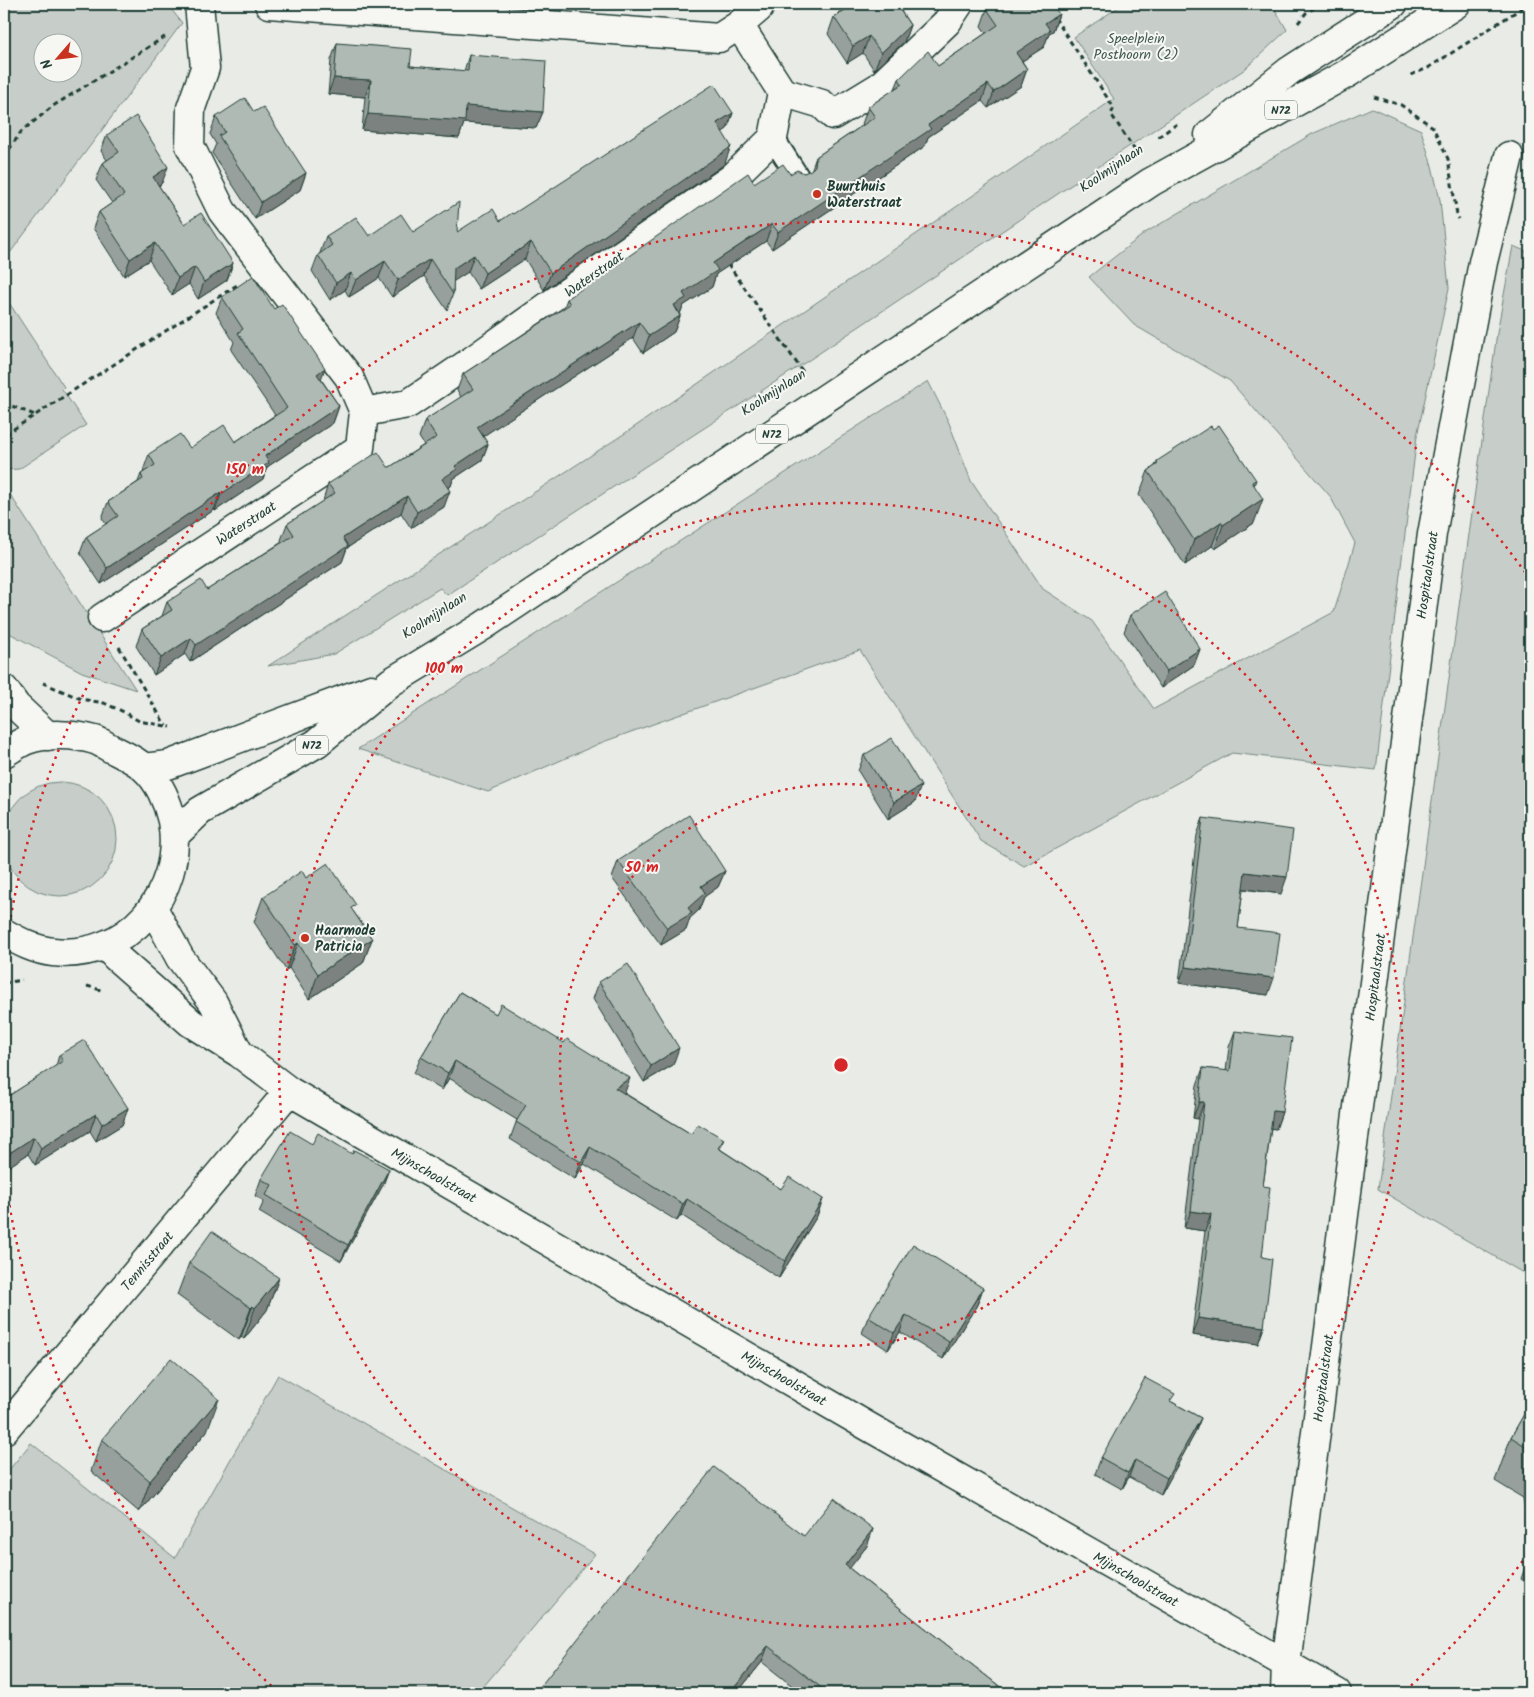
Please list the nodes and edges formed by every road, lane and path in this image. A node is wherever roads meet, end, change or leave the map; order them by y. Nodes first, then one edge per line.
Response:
1 (269, 4) edge
2 (760, 4) edge
3 (959, 4) edge
4 (1320, 4) edge
5 (1393, 4) edge
6 (1456, 4) edge
7 (199, 7) edge
8 (1051, 12) edge
9 (739, 25) junction
10 (1294, 28) dead end
11 (782, 92) junction
12 (1369, 96) dead end
13 (1183, 120) dead end
14 (773, 138) junction
15 (1152, 141) dead end
16 (1509, 156) dead end
17 (4, 157) edge
18 (1128, 157) dead end
19 (798, 177) edge
20 (1151, 182) junction
21 (727, 262) edge
22 (1482, 262) junction
23 (265, 267) junction
24 (811, 367) dead end
25 (803, 372) junction
26 (796, 377) dead end
27 (4, 403) edge
28 (364, 412) junction
29 (35, 415) junction
30 (4, 444) edge
31 (102, 618) joint
32 (391, 682) junction
33 (4, 689) edge
34 (166, 726) dead end
35 (48, 736) junction
36 (4, 753) edge
37 (144, 768) junction
38 (174, 836) junction
39 (153, 908) junction
40 (4, 934) edge
41 (105, 945) junction
42 (238, 1053) junction
43 (289, 1090) junction
44 (4, 1430) edge
45 (1286, 1664) junction
46 (1285, 1693) edge
47 (1337, 1693) edge

1 - 9 street
2 - 9 street
3 - 11 street
4 - 10 path
5 - 20 street, N72
6 - 20 street, N72
7 - 17 path
7 - 23 street, Waterstraat
8 - 18 path, Koolmijnlaan
9 - 11 street
11 - 14 street
12 - 22 path
13 - 15 path, Koolmijnlaan
14 - 19 lane
14 - 28 street, Waterstraat
16 - 22 street, Hospitaalstraat
20 - 32 street, N72
21 - 25 path
22 - 45 street, Hospitaalstraat
23 - 28 street, Waterstraat
23 - 29 path
24 - 25 path, Koolmijnlaan
25 - 26 path, Koolmijnlaan
27 - 29 path
28 - 31 street, Waterstraat
29 - 30 path
31 - 34 path
32 - 37 street, N72
32 - 38 street, N72
33 - 35 street
35 - 36 street
35 - 37 street
37 - 38 street
38 - 39 street
39 - 41 street
39 - 42 street, Mijnschoolstraat
40 - 41 street
41 - 42 street, Mijnschoolstraat
42 - 43 street, Mijnschoolstraat
43 - 44 street, Tennisstraat
43 - 45 street, Mijnschoolstraat
45 - 46 street, Hospitaalstraat
45 - 47 street, Mijnschoolstraat

